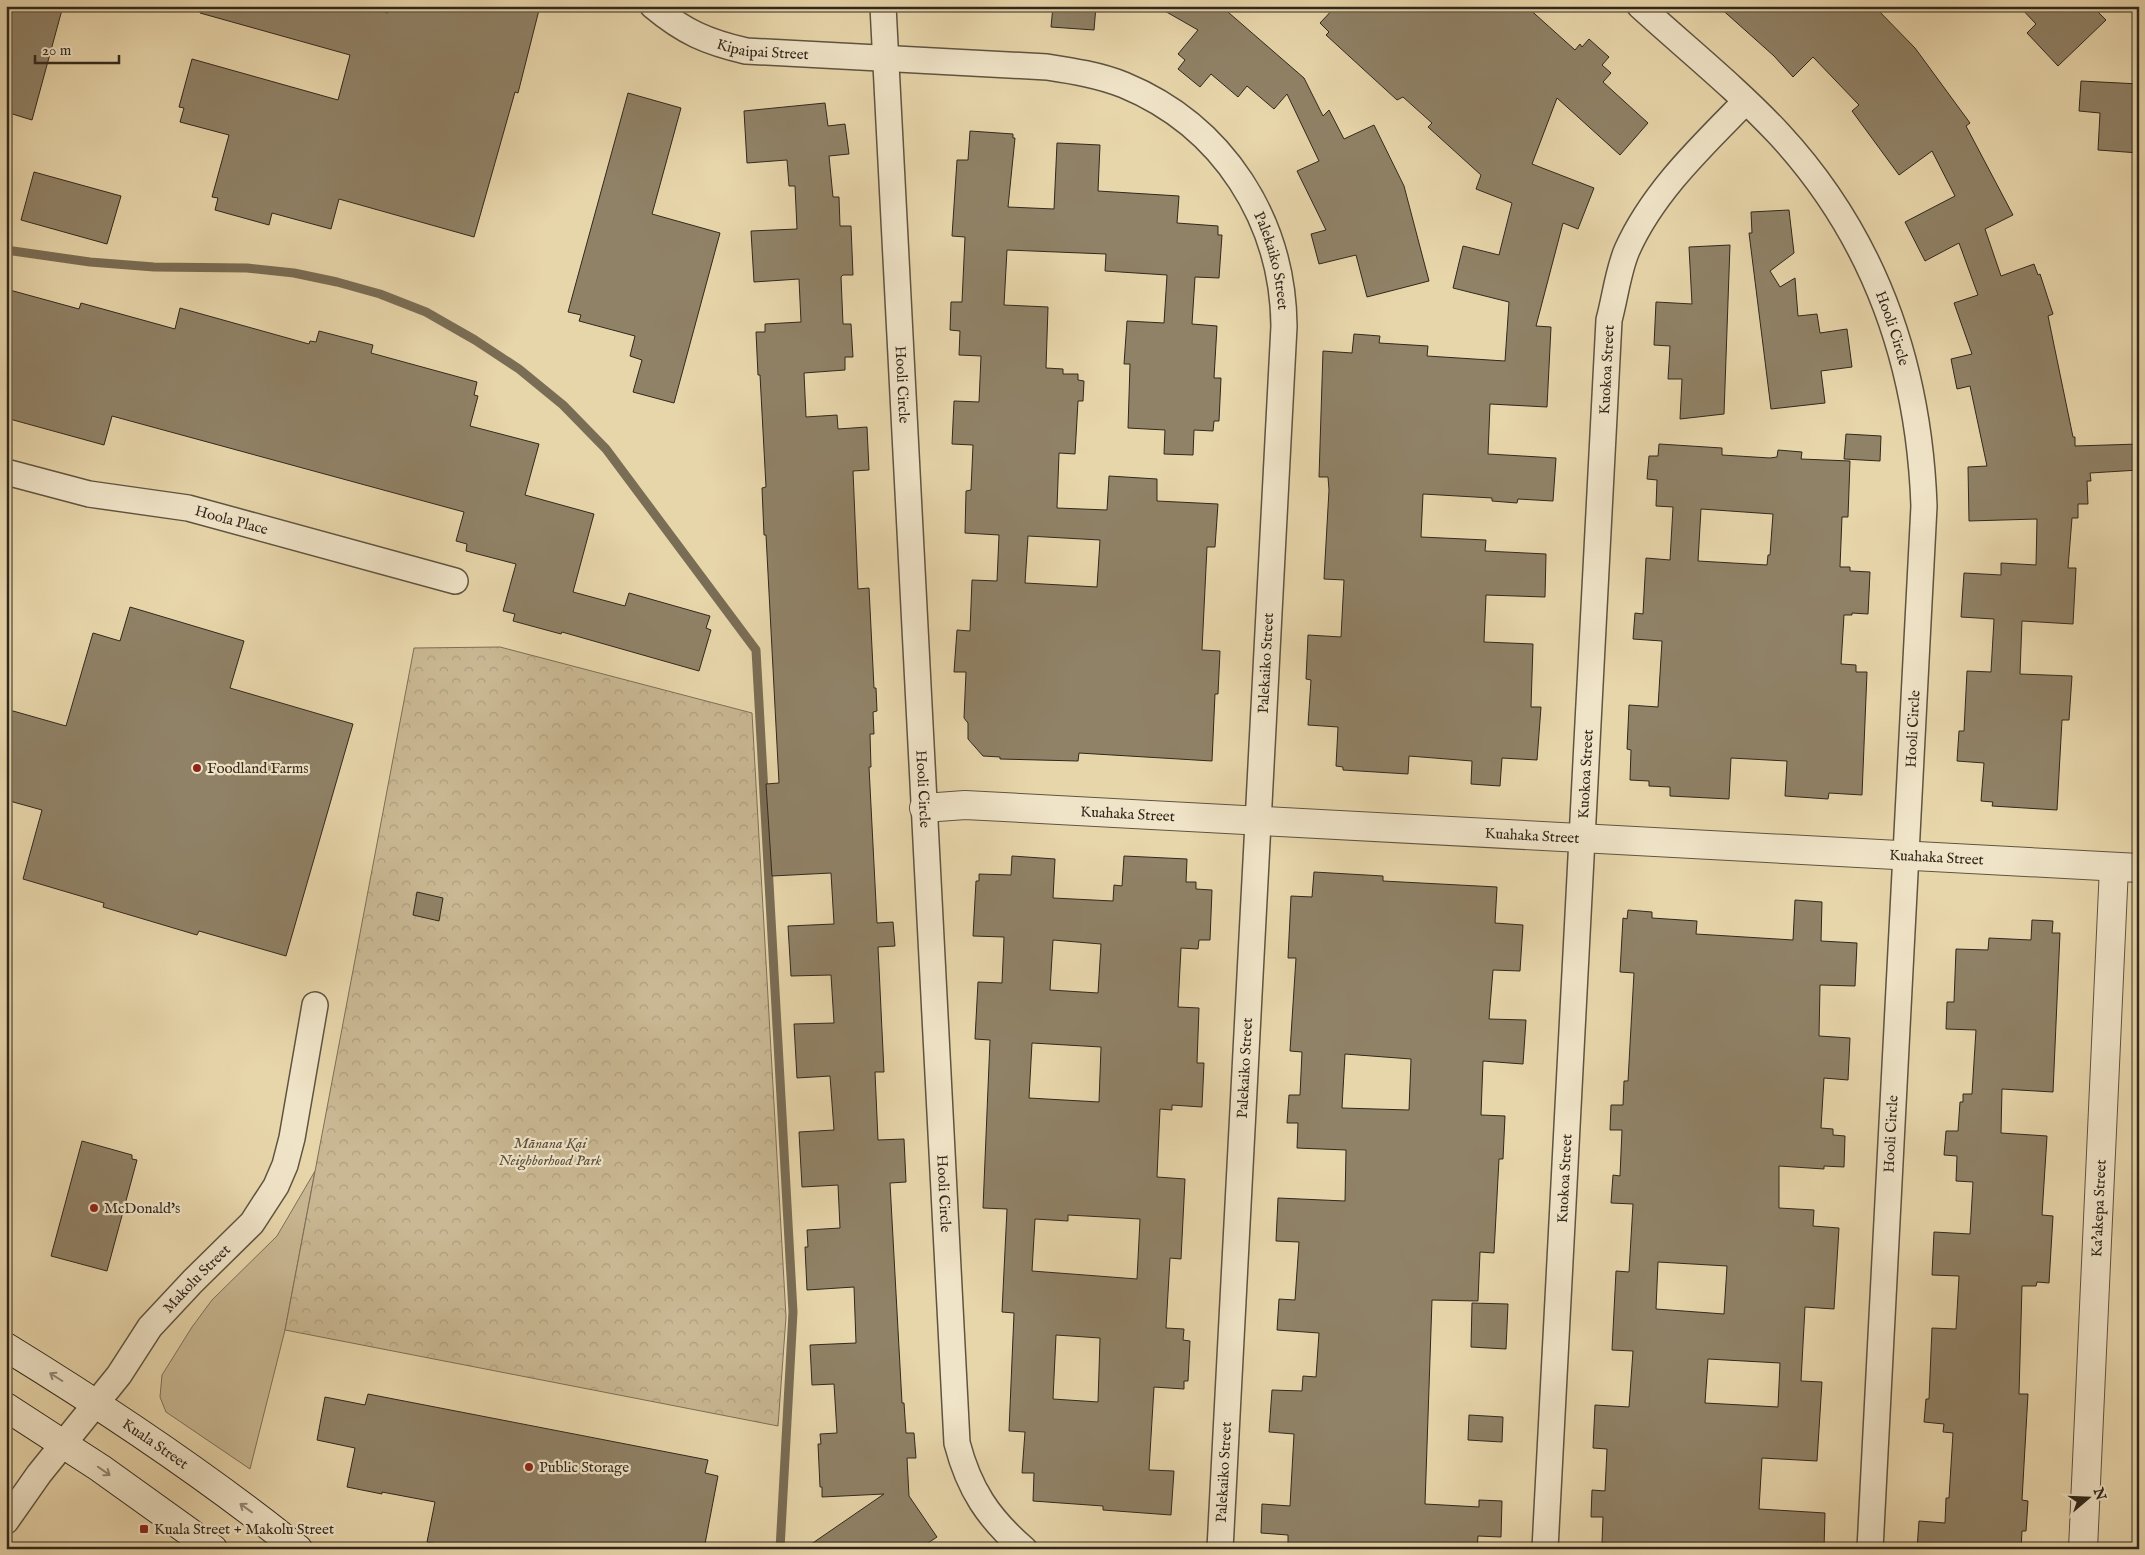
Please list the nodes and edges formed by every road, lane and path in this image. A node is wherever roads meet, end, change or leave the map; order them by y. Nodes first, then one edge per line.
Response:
1 (653, 6) edge
2 (883, 6) edge
3 (1640, 6) edge
4 (885, 58) junction
5 (1745, 102) junction
6 (6, 472) edge
7 (455, 581) dead end
8 (924, 808) junction
9 (1258, 820) junction
10 (1582, 837) junction
11 (1906, 856) junction
12 (2126, 868) edge
13 (315, 1005) dead end
14 (6, 1346) edge
15 (96, 1404) junction
16 (6, 1407) edge
17 (63, 1444) junction
18 (6, 1521) edge
19 (213, 1549) edge
20 (298, 1549) edge
21 (1024, 1549) edge
22 (1220, 1549) edge
23 (1545, 1549) edge
24 (1870, 1549) edge
25 (2083, 1549) edge

1 - 4 street, Kipaipai Street
2 - 4 street, Hooli Circle
3 - 5 street, Hooli Circle
4 - 8 street, Hooli Circle
4 - 9 street, Palekaiko Street
5 - 10 street, Kuokoa Street
5 - 11 street, Hooli Circle
6 - 7 street, Hoola Place
8 - 9 street, Kuahaka Street
8 - 21 street, Hooli Circle
9 - 10 street, Kuahaka Street
9 - 22 street, Palekaiko Street
10 - 11 street, Kuahaka Street
10 - 23 street, Kuokoa Street
11 - 12 street, Kuahaka Street
11 - 24 street, Hooli Circle
12 - 25 street, Ka'akepa Street
13 - 15 street, Makolu Street
15 -> 14 street, Kuala Street
15 - 17 street, Makolu Street
20 -> 15 street, Kuala Street
16 - 17 street
17 - 18 street, Makolu Street
17 -> 19 street

